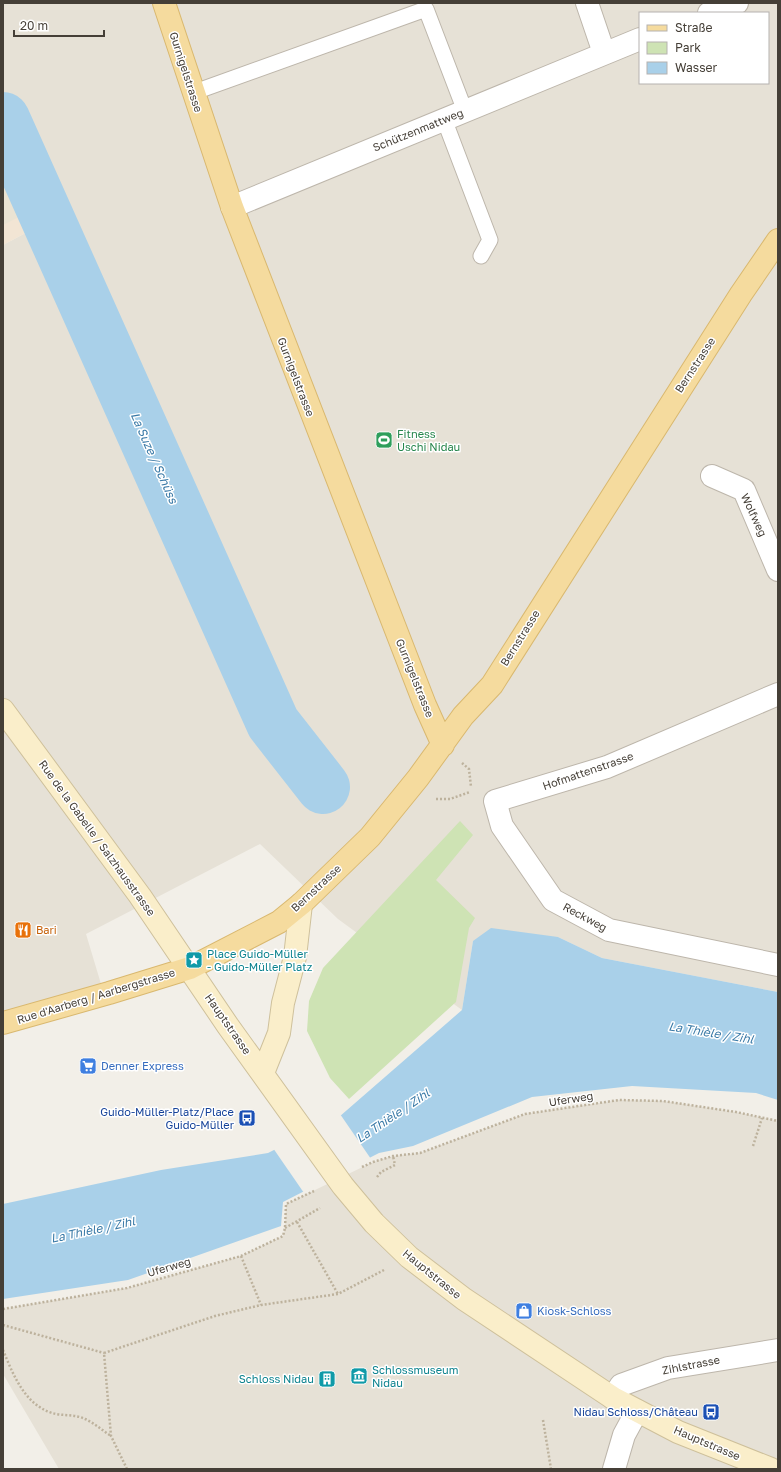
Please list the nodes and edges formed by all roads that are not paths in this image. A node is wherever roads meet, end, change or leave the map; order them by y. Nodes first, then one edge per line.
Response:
1 (164, 3) edge
2 (587, 3) edge
3 (639, 39) edge
4 (604, 52) junction
5 (192, 93) junction
6 (465, 111) junction
7 (444, 119) junction
8 (232, 207) junction
9 (778, 240) edge
10 (481, 256) dead end
11 (712, 476) dead end
12 (778, 570) edge
13 (778, 694) edge
14 (3, 710) edge
15 (443, 745) junction
16 (495, 801) joint
17 (301, 904) junction
18 (778, 965) edge
19 (190, 968) junction
20 (3, 1023) edge
21 (263, 1073) junction
22 (778, 1350) edge
23 (613, 1398) junction
24 (637, 1411) junction
25 (614, 1469) edge
26 (770, 1469) edge

1 - 5 main road, Gurnigelstrasse
2 - 4 street
3 - 4 street, Schützenmattweg
4 - 6 street, Schützenmattweg
5 - 6 lane
5 - 8 main road, Gurnigelstrasse
6 - 7 street, Schützenmattweg
7 - 8 street, Schützenmattweg
7 - 10 lane
8 - 15 main road, Gurnigelstrasse
9 - 15 main road, Bernstrasse
11 - 12 street, Wolfweg
13 - 16 street, Hofmattenstrasse
14 - 19 main road, Rue de la Gabelle / Salzhausstrasse
15 - 17 main road, Bernstrasse
16 - 18 street, Reckweg
17 - 19 main road, Bernstrasse
17 - 21 main road
19 - 20 main road, Rue d'Aarberg / Aarbergstrasse
19 - 21 main road, Hauptstrasse
21 - 23 main road, Hauptstrasse
22 - 23 street, Zihlstrasse
23 - 24 main road, Hauptstrasse
24 - 25 street
24 - 26 main road, Hauptstrasse

